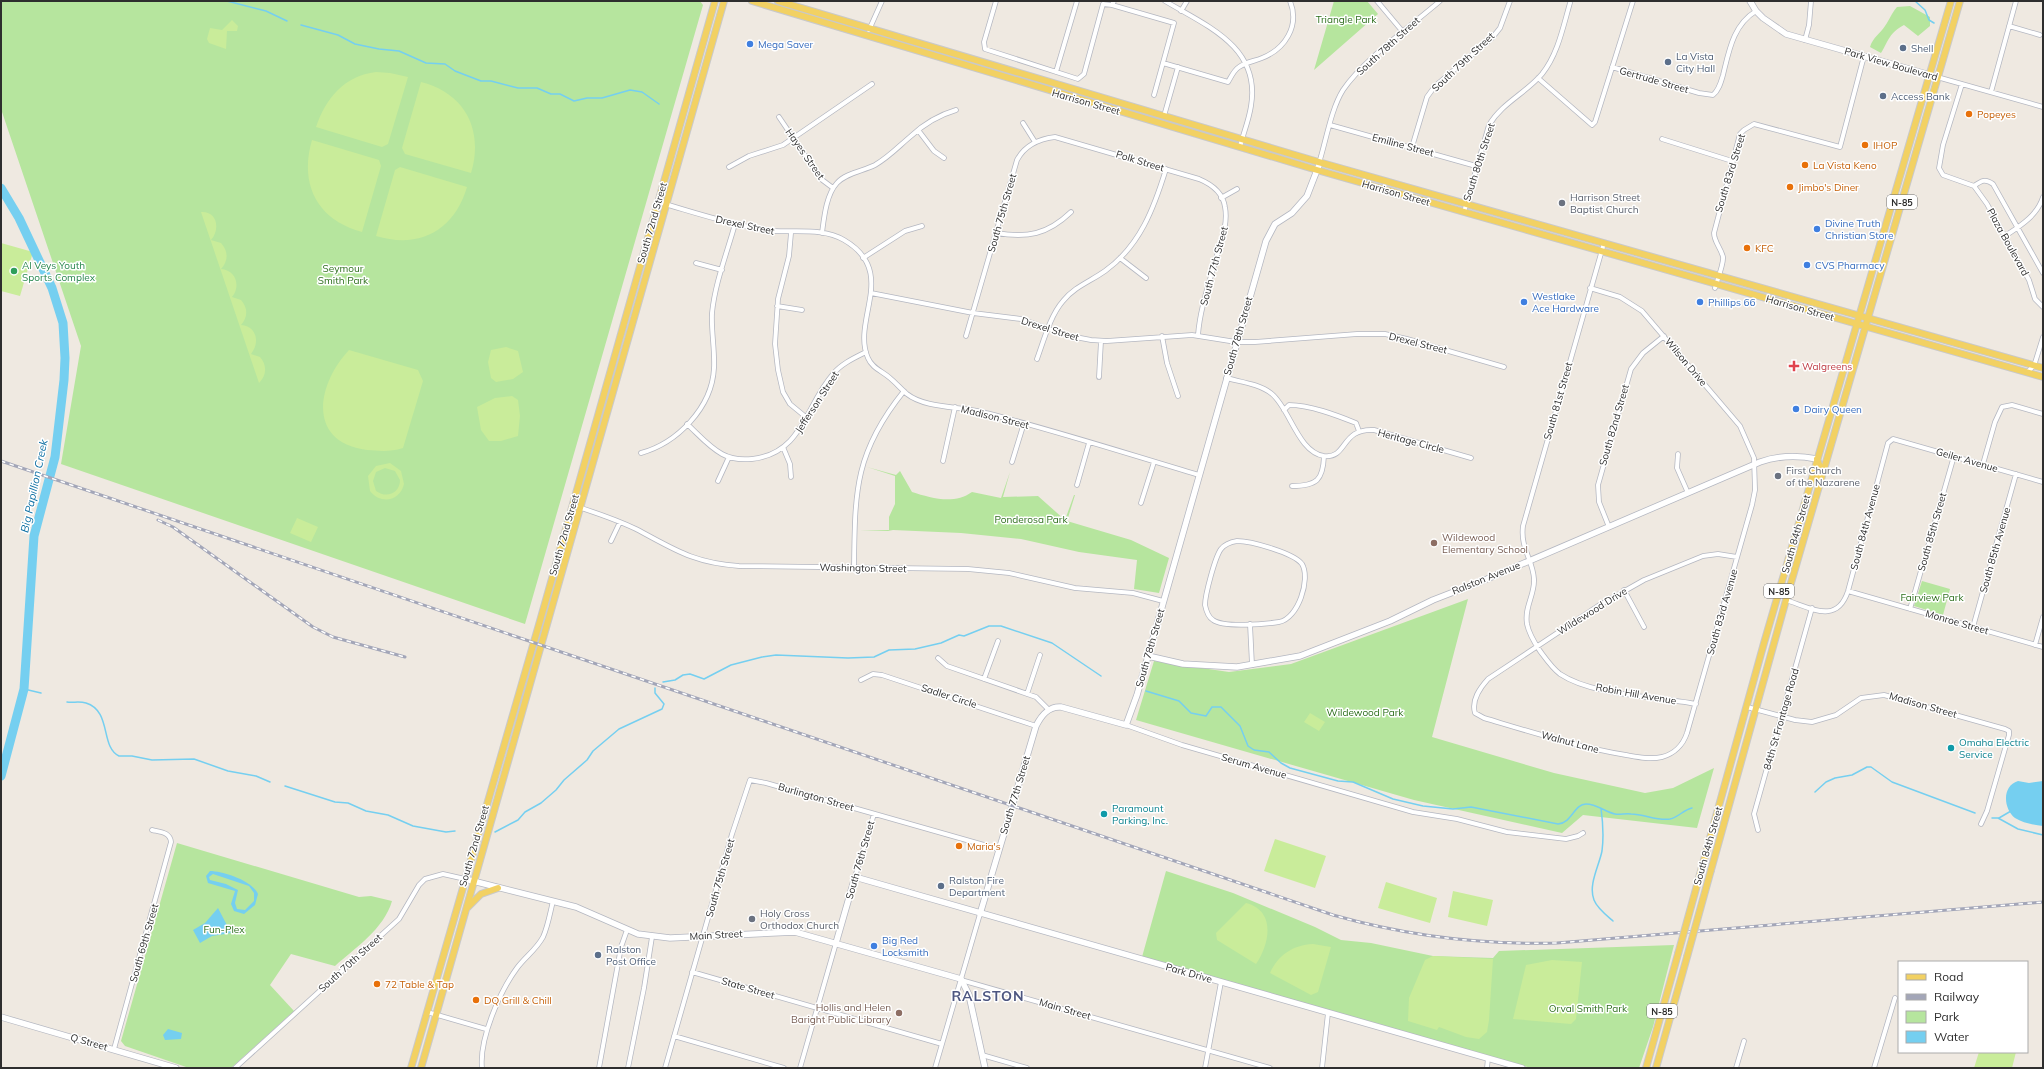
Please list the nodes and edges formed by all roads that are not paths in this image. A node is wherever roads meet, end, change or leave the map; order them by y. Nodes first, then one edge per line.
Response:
1 (715, 1) edge
2 (724, 1) edge
3 (752, 1) edge
4 (778, 1) edge
5 (882, 1) edge
6 (996, 1) edge
7 (1077, 1) edge
8 (1165, 1) edge
9 (1187, 1) edge
10 (1290, 1) edge
11 (1377, 1) edge
12 (1440, 1) edge
13 (1510, 1) edge
14 (1633, 1) edge
15 (1750, 1) edge
16 (1811, 1) edge
17 (1951, 1) edge
18 (1960, 1) edge
19 (2016, 1) edge
20 (1113, 3) edge
21 (1570, 3) dead end
22 (1182, 11) junction
23 (1756, 11) junction
24 (2009, 26) junction
25 (870, 28) junction
26 (1403, 32) junction
27 (2040, 35) dead end
28 (867, 36) junction
29 (1805, 40) junction
30 (1864, 56) junction
31 (1163, 63) junction
32 (1246, 63) junction
33 (1178, 67) junction
34 (1612, 68) junction
35 (1056, 72) junction
36 (1930, 75) junction
37 (1938, 77) junction
38 (1538, 78) junction
39 (872, 84) dead end
40 (1962, 84) junction
41 (1991, 92) junction
42 (1154, 95) dead end
43 (2043, 107) edge
44 (956, 110) dead end
45 (1164, 116) junction
46 (779, 117) dead end
47 (1023, 123) dead end
48 (1330, 125) junction
49 (918, 130) junction
50 (793, 138) junction
51 (1242, 139) junction
52 (1662, 139) dead end
53 (1035, 142) junction
54 (1240, 147) junction
55 (1412, 147) junction
56 (944, 158) dead end
57 (1732, 161) junction
58 (1319, 166) junction
59 (1476, 166) junction
60 (729, 167) dead end
61 (1166, 169) junction
62 (1974, 186) junction
63 (833, 188) junction
64 (1237, 189) dead end
65 (2043, 197) edge
66 (1221, 198) junction
67 (658, 202) junction
68 (667, 204) junction
69 (1466, 204) junction
70 (1071, 212) dead end
71 (1464, 212) junction
72 (735, 224) junction
73 (922, 226) dead end
74 (2018, 227) junction
75 (791, 233) junction
76 (822, 233) junction
77 (996, 233) junction
78 (2005, 236) junction
79 (1604, 243) junction
80 (1601, 251) junction
81 (863, 258) junction
82 (1120, 258) junction
83 (696, 263) dead end
84 (722, 270) junction
85 (2043, 273) edge
86 (1718, 276) junction
87 (1146, 278) dead end
88 (1716, 286) junction
89 (1590, 288) junction
90 (871, 293) junction
91 (777, 306) junction
92 (2043, 307) edge
93 (802, 310) dead end
94 (973, 313) junction
95 (1859, 315) junction
96 (1868, 318) junction
97 (1857, 323) junction
98 (1866, 326) junction
99 (1049, 329) junction
100 (1198, 335) junction
101 (966, 336) dead end
102 (1162, 336) junction
103 (1664, 336) junction
104 (2043, 337) edge
105 (1101, 341) junction
106 (1236, 342) junction
107 (866, 352) junction
108 (1037, 359) dead end
109 (2034, 366) junction
110 (1504, 367) dead end
111 (2043, 368) edge
112 (2027, 372) junction
113 (1099, 376) dead end
114 (2043, 377) edge
115 (1226, 378) junction
116 (904, 391) junction
117 (1178, 396) dead end
118 (955, 407) junction
119 (1284, 410) junction
120 (2043, 414) edge
121 (807, 418) junction
122 (1024, 423) junction
123 (688, 424) junction
124 (1359, 431) junction
125 (1891, 440) joint
126 (1089, 443) junction
127 (783, 447) junction
128 (641, 453) dead end
129 (1678, 454) dead end
130 (1324, 456) junction
131 (1954, 456) junction
132 (729, 457) junction
133 (1471, 458) dead end
134 (1817, 459) junction
135 (943, 462) dead end
136 (1012, 462) dead end
137 (1154, 462) junction
138 (1754, 464) junction
139 (1983, 464) junction
140 (2016, 474) junction
141 (1199, 475) junction
142 (791, 477) dead end
143 (718, 480) dead end
144 (2043, 482) edge
145 (1077, 485) dead end
146 (1292, 486) dead end
147 (1688, 493) junction
148 (1141, 504) dead end
149 (572, 505) junction
150 (581, 508) junction
151 (1811, 513) junction
152 (620, 522) junction
153 (1609, 527) junction
154 (611, 541) dead end
155 (1737, 557) junction
156 (1529, 561) junction
157 (854, 568) junction
158 (1624, 590) junction
159 (1848, 591) junction
160 (1163, 600) junction
161 (1786, 600) junction
162 (1812, 608) junction
163 (1910, 609) junction
164 (2043, 617) edge
165 (1250, 624) junction
166 (1644, 627) dead end
167 (1973, 627) junction
168 (998, 641) dead end
169 (2035, 645) junction
170 (1537, 646) junction
171 (2043, 647) edge
172 (1040, 655) dead end
173 (1148, 656) junction
174 (938, 658) dead end
175 (1252, 666) junction
176 (984, 679) junction
177 (861, 680) dead end
178 (1027, 694) junction
179 (1696, 704) junction
180 (1747, 707) junction
181 (1049, 710) junction
182 (1474, 710) joint
183 (1756, 710) junction
184 (1781, 717) junction
185 (1126, 725) junction
186 (1036, 726) junction
187 (1670, 754) joint
188 (750, 780) joint
189 (874, 814) junction
190 (1981, 824) dead end
191 (152, 830) dead end
192 (1758, 830) dead end
193 (1583, 833) dead end
194 (998, 849) junction
195 (855, 877) junction
196 (465, 879) junction
197 (474, 881) junction
198 (498, 888) junction
199 (553, 901) junction
200 (466, 909) junction
201 (980, 914) junction
202 (626, 930) junction
203 (703, 935) junction
204 (652, 937) junction
205 (836, 943) junction
206 (692, 972) junction
207 (961, 979) junction
208 (1220, 982) junction
209 (1895, 998) dead end
210 (818, 1008) junction
211 (427, 1012) junction
212 (1328, 1013) junction
213 (436, 1015) junction
214 (1, 1017) edge
215 (486, 1029) junction
216 (674, 1036) junction
217 (1744, 1041) dead end
218 (942, 1044) junction
219 (114, 1049) junction
220 (1208, 1050) junction
221 (982, 1055) junction
222 (1488, 1058) junction
223 (176, 1068) edge
224 (235, 1068) edge
225 (411, 1068) edge
226 (421, 1068) edge
227 (482, 1068) edge
228 (599, 1068) edge
229 (628, 1068) edge
230 (665, 1068) edge
231 (784, 1068) edge
232 (800, 1068) edge
233 (935, 1068) edge
234 (985, 1068) edge
235 (1027, 1068) edge
236 (1205, 1068) edge
237 (1270, 1068) edge
238 (1322, 1068) edge
239 (1487, 1068) edge
240 (1522, 1068) edge
241 (1646, 1068) edge
242 (1656, 1068) edge
243 (1736, 1068) edge
244 (1874, 1068) edge

1 - 67 main road, South 72nd Street
2 - 68 main road, South 72nd Street
3 - 28 main road, Harrison Street
4 - 25 main road, Harrison Street
5 - 25 street
6 - 35 street
7 - 35 street
8 - 22 street
9 - 22 street
10 - 32 street
11 - 26 street
12 - 26 street, South 78th Street
13 - 55 street, South 79th Street
14 - 34 street
15 - 23 street, Park View Boulevard
16 - 29 street
17 - 36 main road, South 84th Street / N-85
18 - 37 main road, South 84th Street / N-85
19 - 24 street
20 - 31 street
20 - 35 street
21 - 38 street
22 - 32 street
23 - 29 street, Park View Boulevard
23 - 34 street, Gertrude Street
24 - 27 street
24 - 41 street
25 - 28 street
25 - 45 main road, Harrison Street
26 - 48 street, South 78th Street
28 - 54 main road, Harrison Street
29 - 30 street, Park View Boulevard
30 - 36 street, Park View Boulevard
30 - 57 street, South 83rd Street
31 - 33 street
31 - 42 street
32 - 33 street
32 - 51 street
33 - 45 street
34 - 38 street, Gertrude Street
36 - 37 street, Park View Boulevard
36 - 95 main road, South 84th Street / N-85
37 - 40 street, Park View Boulevard
37 - 96 main road, South 84th Street / N-85
38 - 59 street, South 80th Street
39 - 50 street
40 - 41 street, Park View Boulevard
40 - 62 street
41 - 43 street, Park View Boulevard
44 - 49 street
45 - 51 main road, Harrison Street
46 - 50 street, Hayes Street
47 - 53 street
48 - 55 street, Emiline Street
48 - 58 street, South 78th Street
49 - 56 street
49 - 63 street
50 - 60 street
50 - 63 street, Hayes Street
51 - 54 street
51 - 58 main road, Harrison Street
52 - 57 street
53 - 61 street, Polk Street
53 - 77 street, South 75th Street
54 - 58 main road, Harrison Street
55 - 59 street, Emiline Street
57 - 86 street, South 83rd Street
58 - 69 main road, Harrison Street
58 - 71 main road, Harrison Street
58 - 106 street, South 78th Street
59 - 69 street, South 80th Street
61 - 66 street, Polk Street
61 - 82 street
62 - 74 street
62 - 78 street, Plaza Boulevard
63 - 76 street
64 - 66 street
65 - 74 street
66 - 100 street, South 77th Street
67 - 68 street, Drexel Street
67 - 149 main road, South 72nd Street
68 - 72 street, Drexel Street
68 - 150 main road, South 72nd Street
69 - 71 street, South 80th Street
69 - 79 main road, Harrison Street
70 - 77 street
71 - 80 main road, Harrison Street
72 - 75 street, Drexel Street
72 - 84 street
73 - 81 street
74 - 78 street
74 - 85 street
75 - 76 street, Drexel Street
75 - 91 street
76 - 81 street, Drexel Street
77 - 94 street, South 75th Street
78 - 92 street, Plaza Boulevard
79 - 80 street, South 81st Street
79 - 86 main road, Harrison Street
80 - 88 main road, Harrison Street
80 - 89 street, South 81st Street
81 - 90 street, Drexel Street
82 - 87 street
82 - 99 street
83 - 84 street
84 - 123 street
86 - 88 street, South 83rd Street
86 - 95 main road, Harrison Street
88 - 97 main road, Harrison Street
89 - 103 street, Wilson Drive
89 - 156 street, South 81st Street
90 - 94 street, Drexel Street
90 - 107 street, Madison Street
91 - 93 street
91 - 121 street
94 - 99 street, Drexel Street
94 - 101 street, South 75th Street
95 - 96 main road, Harrison Street
95 - 97 main road, South 84th Street / N-85
96 - 98 main road, South 84th Street / N-85
96 - 109 main road, Harrison Street
97 - 98 main road, Harrison Street
97 - 134 main road, South 84th Street / N-85
98 - 112 main road, Harrison Street
98 - 151 main road, South 84th Street / N-85
99 - 105 street, Drexel Street
99 - 108 street
100 - 102 street, Drexel Street
100 - 106 street, Drexel Street
102 - 105 street, Drexel Street
102 - 117 street
103 - 138 street, Wilson Drive
103 - 153 street, South 82nd Street
104 - 109 street
105 - 113 street
106 - 110 street, Drexel Street
106 - 115 street, South 78th Street
107 - 116 street, Madison Street
107 - 121 street, Jefferson Street
109 - 111 main road, Harrison Street
109 - 112 street
112 - 114 main road, Harrison Street
115 - 119 street
115 - 141 street, South 78th Street
116 - 118 street, Madison Street
116 - 157 street
118 - 122 street, Madison Street
118 - 135 street
119 - 124 street
119 - 130 street
120 - 139 street
121 - 127 street, Jefferson Street
122 - 126 street, Madison Street
122 - 136 street
123 - 128 street
123 - 132 street, Jefferson Street
124 - 130 street
124 - 133 street, Heritage Circle
125 - 131 street, Geiler Avenue
125 - 159 street, South 84th Avenue
126 - 137 street, Madison Street
126 - 145 street
127 - 132 street, Jefferson Street
127 - 142 street
129 - 147 street
130 - 146 street
131 - 139 street, Geiler Avenue
131 - 163 street, South 85th Street
132 - 143 street
134 - 138 street, Ralston Avenue
134 - 151 main road
134 - 180 main road, South 84th Street / N-85
137 - 141 street, Madison Street
137 - 148 street
138 - 147 street, Ralston Avenue
138 - 155 street, South 83rd Avenue
139 - 140 street, Geiler Avenue
140 - 144 street, Geiler Avenue
140 - 167 street, South 85th Avenue
141 - 160 street, South 78th Street
147 - 153 street, Ralston Avenue
149 - 150 street, Washington Street
149 - 196 main road, South 72nd Street
150 - 152 street, Washington Street
150 - 197 main road, South 72nd Street
151 - 161 main road, South 84th Street / N-85
152 - 154 street
152 - 157 street, Washington Street
153 - 156 street, Ralston Avenue
155 - 158 street, Wildewood Drive
155 - 179 street, South 83rd Avenue
156 - 170 street, Robin Hill Avenue
156 - 175 street, Ralston Avenue
157 - 160 street, Washington Street
158 - 166 street
158 - 170 street, Wildewood Drive
159 - 162 street, South 84th Avenue
159 - 163 street, Monroe Street
160 - 173 street, South 78th Street
161 - 162 street
161 - 183 main road, South 84th Street / N-85
162 - 184 street, 84th St Frontage Road
163 - 167 street, Monroe Street
164 - 169 street
165 - 165 street
165 - 175 street
167 - 169 street, Monroe Street
168 - 176 street
169 - 171 street, Monroe Street
170 - 179 street, Robin Hill Avenue
170 - 182 street, Wildewood Drive
172 - 178 street
173 - 175 street, Ralston Avenue
173 - 185 street, South 78th Street
174 - 176 street
176 - 178 street
177 - 186 street, Sadler Circle
178 - 181 street
179 - 187 street, South 83rd Avenue
180 - 183 street, Madison Street
180 - 241 main road, South 84th Street / N-85, bridge
181 - 185 street, Serum Avenue
181 - 186 street, South 77th Street
182 - 187 street, Walnut Lane
183 - 184 street, Madison Street
183 - 242 main road, South 84th Street / N-85, bridge
184 - 190 street, Madison Street
184 - 192 street, 84th St Frontage Road
185 - 193 street, Serum Avenue
186 - 194 street, South 77th Street
188 - 189 street, Burlington Street
188 - 203 street, South 75th Street
189 - 194 street, Burlington Street
189 - 195 street, South 76th Street
191 - 219 street, South 69th Street
194 - 201 street, South 77th Street
195 - 201 street, Park Drive
195 - 205 street, South 76th Street
196 - 197 street, Main Street
196 - 211 main road, South 72nd Street
196 - 224 street, South 70th Street
197 - 198 street, Main Street
197 - 200 main road, South 72nd Street
198 - 199 street, Main Street
198 - 200 main road
199 - 202 street, Main Street
199 - 215 street
200 - 213 main road, South 72nd Street
201 - 207 street, South 77th Street
201 - 208 street, Park Drive
202 - 204 street, Main Street
202 - 228 street
203 - 204 street, Main Street
203 - 205 street, Main Street
203 - 206 street, South 75th Street
204 - 229 street
205 - 207 street, Main Street
205 - 210 street, South 76th Street
206 - 210 street, State Street
206 - 216 street, South 75th Street
207 - 218 street, South 77th Street
207 - 220 street, Main Street
207 - 221 street
208 - 212 street, Park Drive
208 - 220 street
209 - 244 street
210 - 218 street, State Street
210 - 232 street, South 76th Street
211 - 213 street
211 - 225 main road, South 72nd Street
212 - 222 street, Park Drive
212 - 238 street
213 - 215 street
213 - 226 main road, South 72nd Street
214 - 219 street, Q Street
215 - 227 street
216 - 230 street, South 75th Street
216 - 231 street
217 - 243 street
218 - 233 street, South 77th Street
219 - 223 street, Q Street
220 - 236 street
220 - 237 street, Main Street
221 - 234 street
221 - 235 street
222 - 239 street
222 - 240 street, Park Drive

